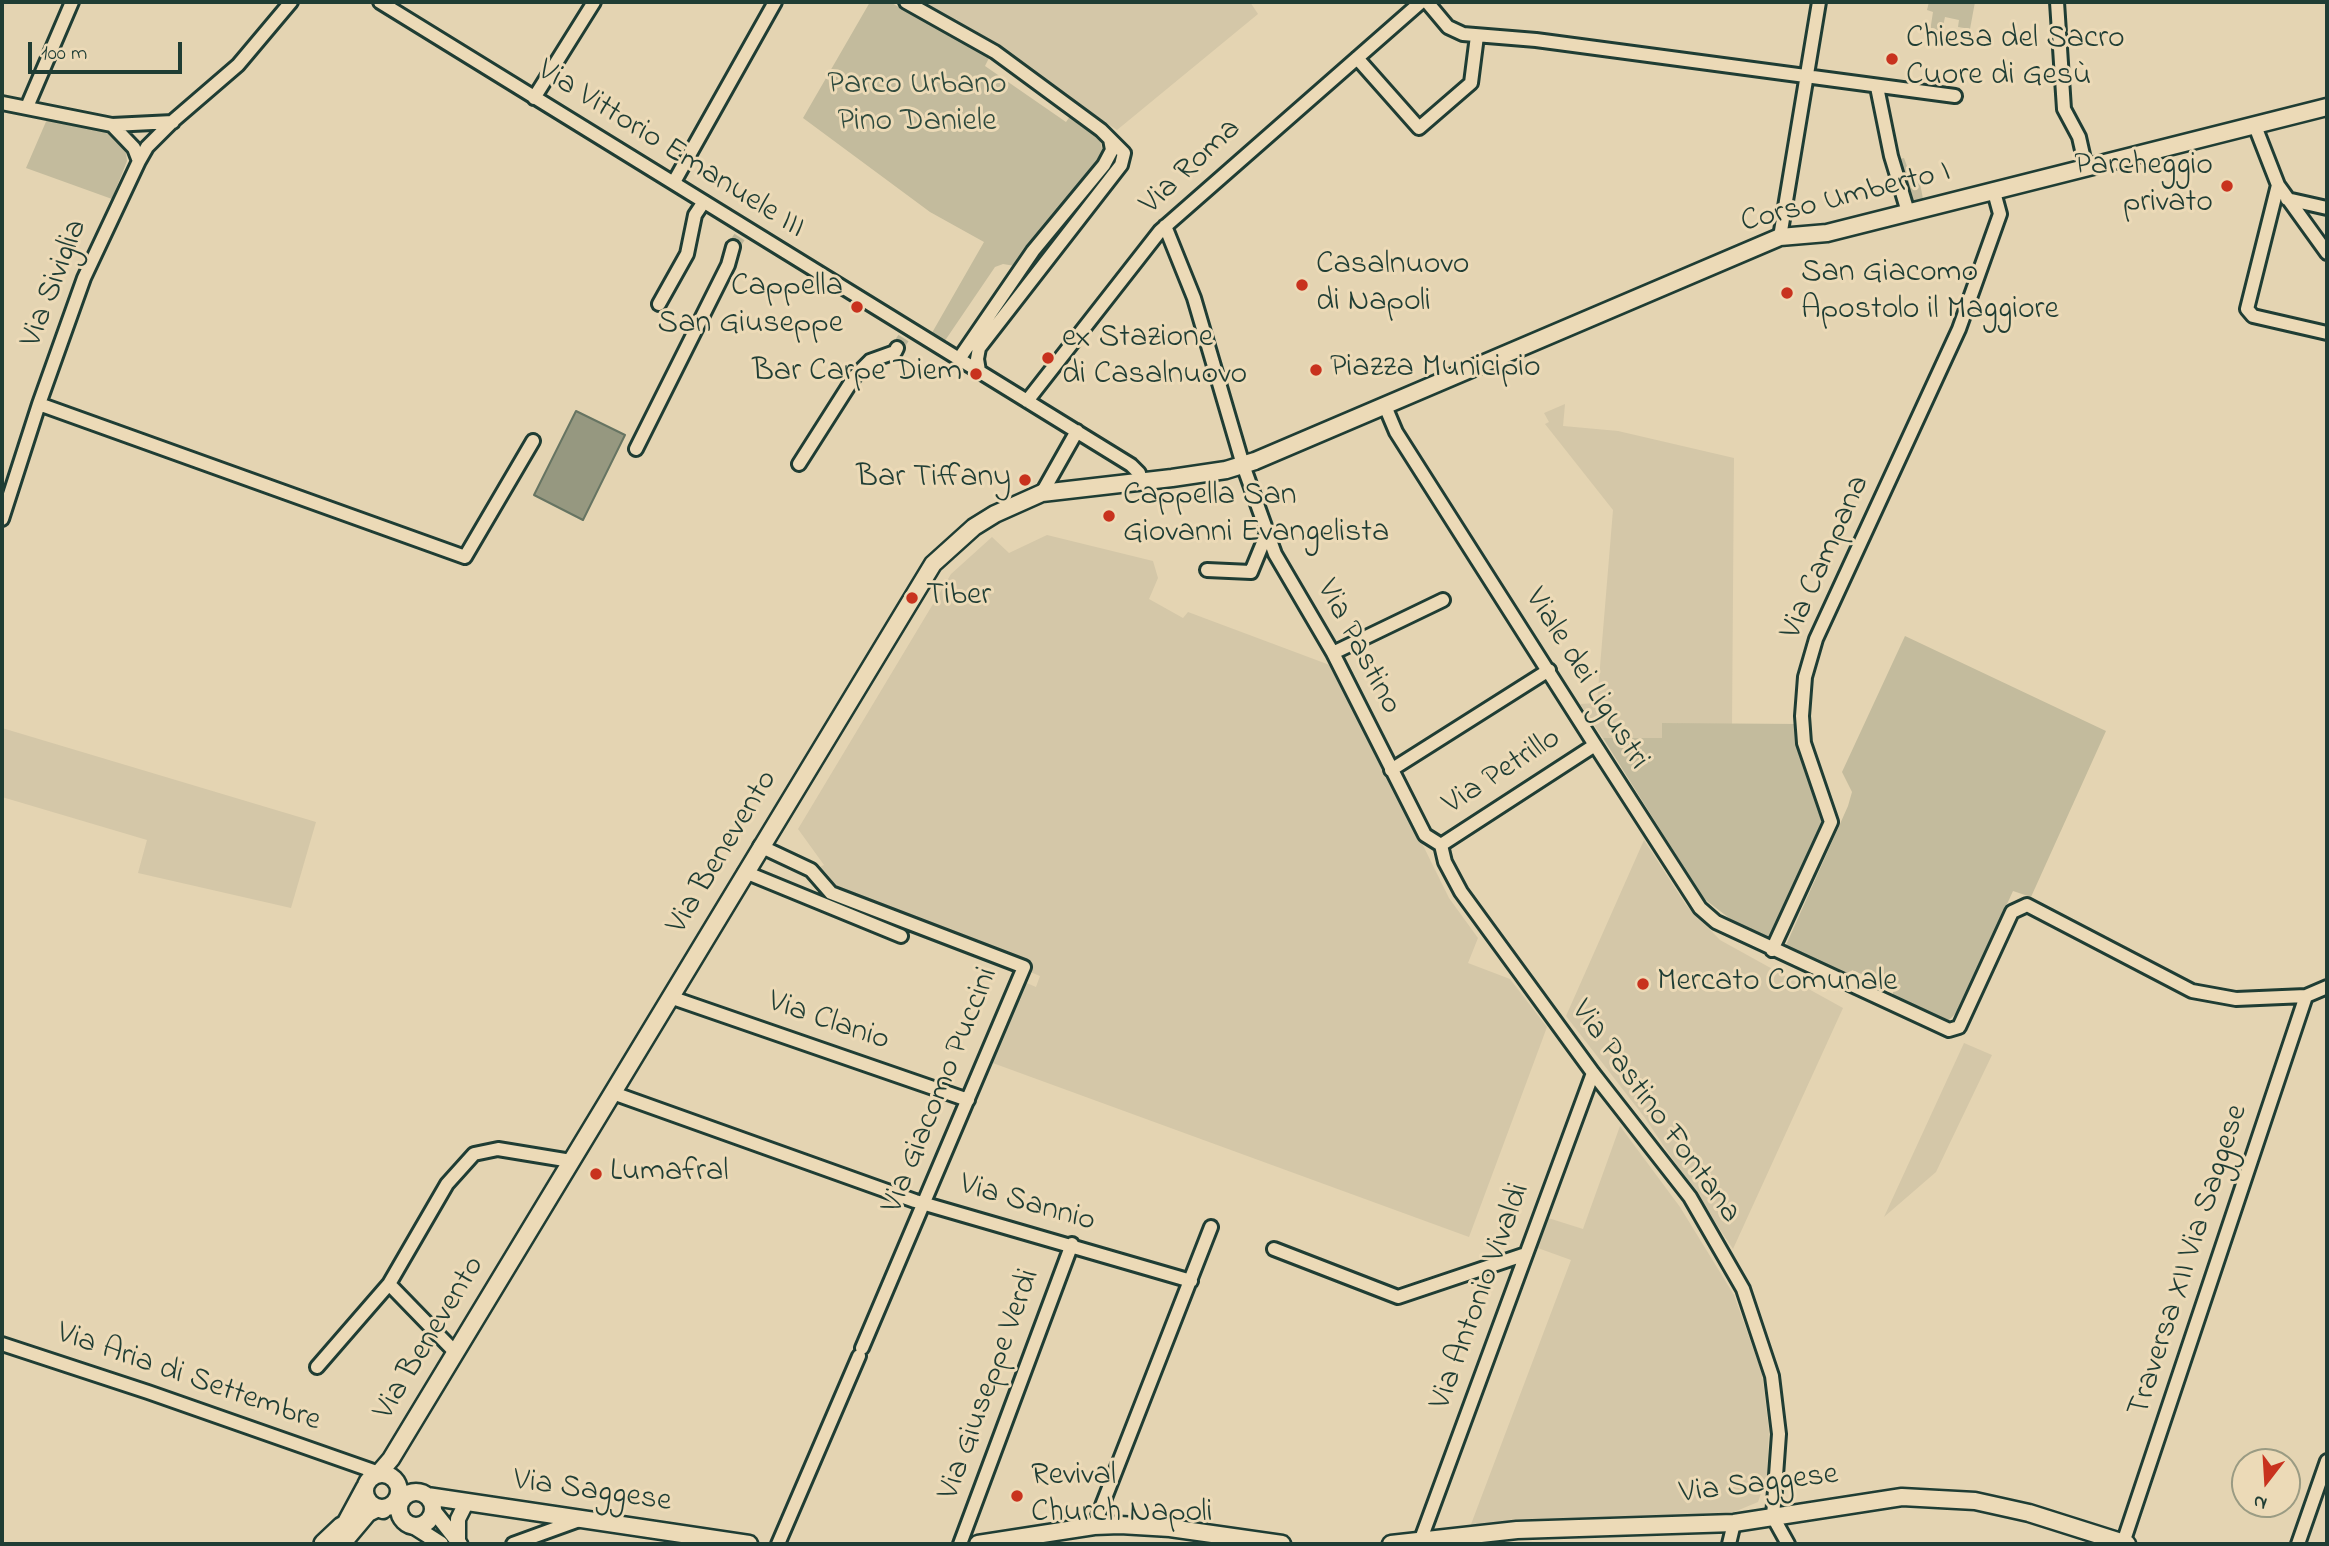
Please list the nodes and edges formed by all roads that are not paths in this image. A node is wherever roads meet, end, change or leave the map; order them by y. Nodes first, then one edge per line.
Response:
1 (72, 2) edge
2 (291, 2) edge
3 (380, 2) edge
4 (594, 2) edge
5 (775, 2) edge
6 (906, 2) edge
7 (1424, 2) edge
8 (1819, 2) edge
9 (2057, 2) edge
10 (1477, 36) junction
11 (1357, 58) junction
12 (1806, 78) junction
13 (1877, 87) junction
14 (1955, 96) dead end
15 (534, 98) junction
16 (2, 103) edge
17 (27, 107) junction
18 (2327, 107) edge
19 (173, 121) junction
20 (112, 125) junction
21 (2255, 126) junction
22 (1110, 139) junction
23 (139, 161) junction
24 (2086, 167) junction
25 (674, 182) junction
26 (2278, 185) junction
27 (1994, 191) junction
28 (2287, 199) junction
29 (702, 203) junction
30 (2327, 208) edge
31 (1908, 212) junction
32 (1165, 226) junction
33 (1780, 237) junction
34 (733, 247) tunnel mouth
35 (2327, 253) edge
36 (659, 303) dead end
37 (2327, 333) edge
38 (897, 348) tunnel mouth
39 (959, 359) junction
40 (979, 371) junction
41 (1027, 401) junction
42 (38, 404) junction
43 (1385, 406) junction
44 (1077, 431) junction
45 (533, 441) dead end
46 (636, 449) dead end
47 (799, 464) dead end
48 (1243, 465) junction
49 (1141, 481) junction
50 (1042, 493) junction
51 (2, 519) edge
52 (1267, 533) junction
53 (1208, 570) dead end
54 (1443, 600) dead end
55 (1333, 653) junction
56 (1549, 670) junction
57 (1595, 745) junction
58 (1391, 770) junction
59 (1441, 845) junction
60 (760, 846) junction
61 (745, 872) junction
62 (901, 936) dead end
63 (1772, 950) junction
64 (2327, 987) edge
65 (2306, 996) junction
66 (670, 997) junction
67 (1593, 1073) junction
68 (613, 1093) junction
69 (968, 1100) junction
70 (571, 1161) junction
71 (925, 1203) junction
72 (1211, 1227) dead end
73 (1072, 1244) junction
74 (1274, 1249) dead end
75 (1526, 1254) junction
76 (1191, 1282) junction
77 (389, 1284) junction
78 (2, 1345) edge
79 (455, 1352) junction
80 (317, 1367) dead end
81 (2327, 1461) edge
82 (376, 1479) junction
83 (426, 1499) junction
84 (467, 1503) junction
85 (378, 1508) junction
86 (1773, 1517) junction
87 (579, 1520) junction
88 (409, 1523) junction
89 (1734, 1523) junction
90 (1094, 1526) junction
91 (343, 1538) edge
92 (1421, 1539) junction
93 (459, 1542) edge
94 (324, 1544) edge
95 (441, 1544) edge
96 (513, 1544) edge
97 (749, 1544) edge
98 (778, 1544) edge
99 (960, 1544) edge
100 (978, 1544) edge
101 (1271, 1544) edge
102 (1391, 1544) edge
103 (1729, 1544) edge
104 (1788, 1544) edge
105 (2125, 1544) edge
106 (2298, 1544) edge

1 - 17 street
2 - 19 street, Via Siviglia
3 - 15 street, Via Vittorio Emanuele III
4 - 15 street
5 - 25 street
6 - 22 street
7 - 10 street
7 - 11 street, Via Roma
8 - 12 street
9 - 24 street
10 - 11 street
10 - 12 street
11 - 32 street, Via Roma
12 - 13 street
12 - 33 street
13 - 14 street
13 - 31 street
15 - 25 street, Via Vittorio Emanuele III
16 - 17 street
17 - 20 street
18 - 21 main road, Corso Umberto I
19 - 20 street
19 - 23 street, Via Siviglia
20 - 23 street
21 - 24 main road, Corso Umberto I
21 - 26 street
22 - 39 street
22 - 40 street
23 - 42 street, Via Siviglia
24 - 27 main road, Corso Umberto I
25 - 29 street, Via Vittorio Emanuele III
26 - 28 street
26 - 37 street
27 - 31 main road, Corso Umberto I
27 - 63 street, Via Campana
28 - 30 street
28 - 35 street
29 - 36 street
29 - 39 street, Via Vittorio Emanuele III
31 - 33 main road, Corso Umberto I
32 - 41 street, Via Roma
32 - 48 street
33 - 43 main road, Corso Umberto I
34 - 46 street
38 - 47 street
39 - 40 street, Via Vittorio Emanuele III
40 - 41 street, Via Vittorio Emanuele III
41 - 44 street, Via Vittorio Emanuele III
42 - 45 street
42 - 51 street, Via Siviglia
43 - 48 main road, Corso Umberto I
43 - 56 street, Viale dei Ligustri
44 - 49 street, Via Vittorio Emanuele III
44 - 50 street
48 - 49 main road, Via Benevento
48 - 52 street, Via Pastino
49 - 50 main road, Via Benevento
50 - 60 main road, Via Benevento
52 - 53 street
52 - 55 street, Via Pastino
54 - 55 street
55 - 58 street, Via Pastino
56 - 57 street, Viale dei Ligustri
56 - 58 street
57 - 59 street, Via Petrillo
57 - 63 street, Viale dei Ligustri
58 - 59 street, Via Pastino
59 - 67 street, Via Pastino Fontana
60 - 61 main road, Via Benevento
60 - 69 street, Via Giacomo Puccini
61 - 62 street
61 - 66 main road, Via Benevento
63 - 65 street, Viale dei Ligustri
64 - 65 street
65 - 105 street, Traversa XII Via Saggese
66 - 68 main road, Via Benevento
66 - 69 street, Via Clanio
67 - 75 street, Via Antonio Vivaldi
67 - 86 street, Via Pastino Fontana
68 - 70 main road, Via Benevento
68 - 71 street, Via Sannio
69 - 71 street, Via Giacomo Puccini
70 - 77 street
70 - 79 main road, Via Benevento
71 - 73 street, Via Sannio
71 - 98 street, Via Giacomo Puccini
72 - 76 street
73 - 76 street, Via Sannio
73 - 99 street, Via Giuseppe Verdi
74 - 75 street
75 - 92 street, Via Antonio Vivaldi
76 - 90 street
77 - 79 street
77 - 80 street
78 - 82 street, Via Aria di Settembre
79 - 82 main road, Via Benevento
81 - 106 street
82 - 83 main road, Via Saggese
82 - 85 main road
82 - 85 main road, Via Benevento
82 - 91 main road
83 - 84 main road, Via Saggese
83 - 88 main road
83 - 88 main road
83 - 93 street
84 - 87 main road, Via Saggese
84 - 93 street
85 - 88 main road
85 - 91 main road
86 - 89 main road, Via Saggese
86 - 104 street
86 - 105 main road, Via Saggese
87 - 96 street
87 - 97 main road, Via Saggese
88 - 95 street
89 - 92 main road, Via Saggese
89 - 103 street
90 - 100 main road
90 - 101 main road
91 - 94 highway
92 - 102 main road, Via Saggese

